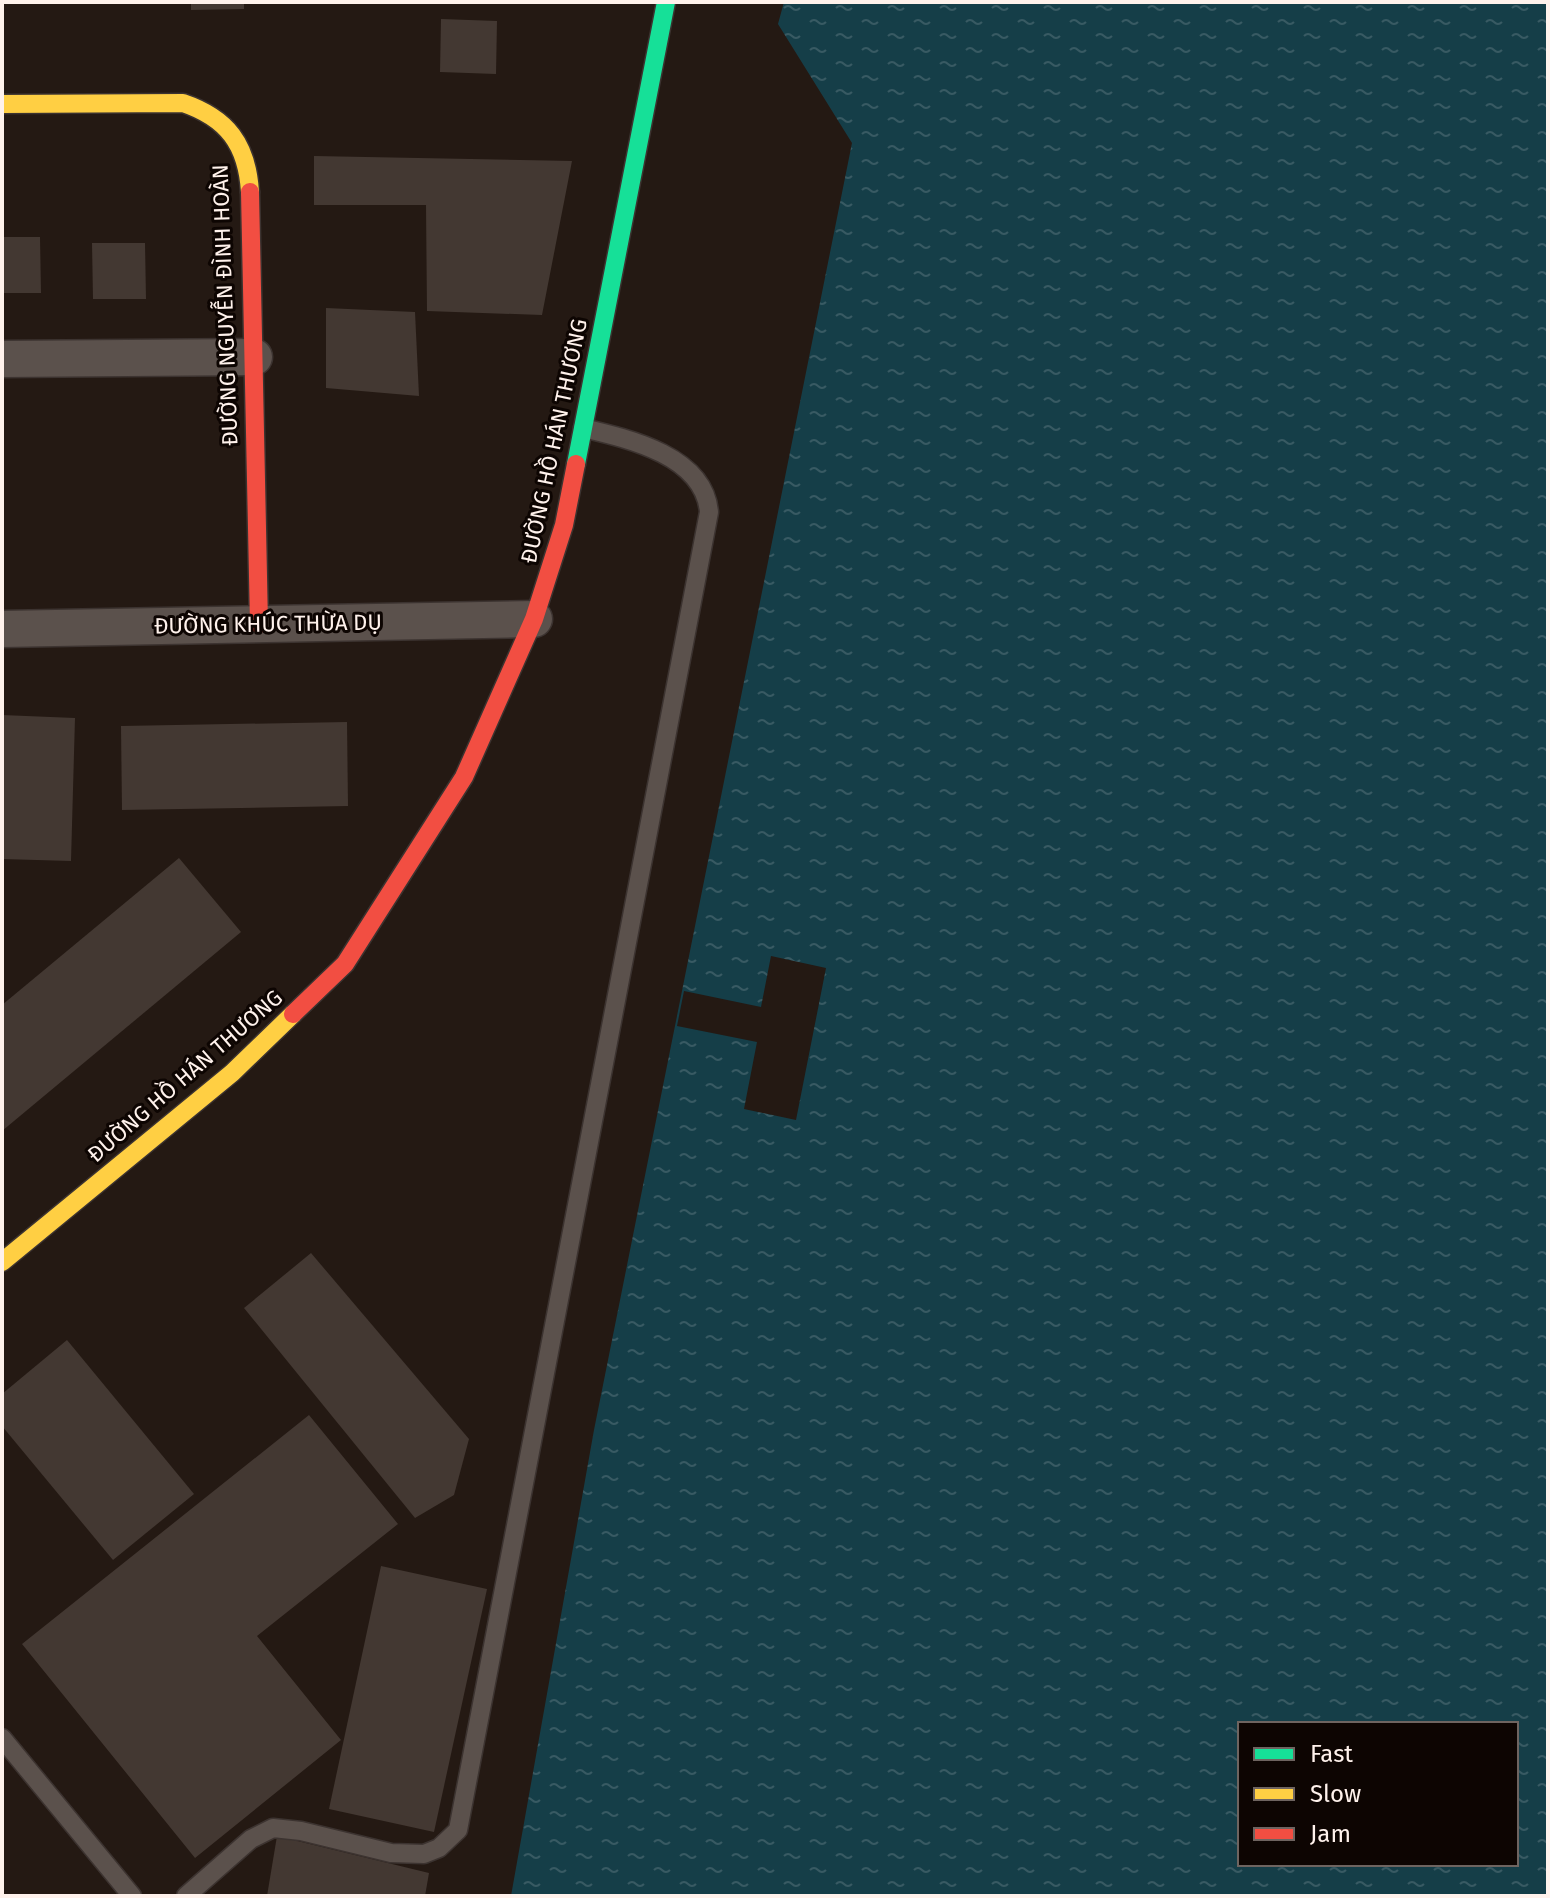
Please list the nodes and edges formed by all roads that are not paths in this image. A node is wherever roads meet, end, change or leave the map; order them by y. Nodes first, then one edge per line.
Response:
1 (666, 2) edge
2 (2, 104) edge
3 (254, 357) junction
4 (2, 359) edge
5 (583, 428) junction
6 (534, 619) junction
7 (259, 624) junction
8 (2, 629) edge
9 (2, 1262) edge
10 (2, 1738) edge
11 (132, 1896) edge
12 (186, 1896) edge

1 - 5 street, ĐƯỜNG HỒ HÁN THƯƠNG
2 - 3 street, ĐƯỜNG NGUYỄN ĐÌNH HOÀN
3 - 4 street
3 - 7 street, ĐƯỜNG NGUYỄN ĐÌNH HOÀN
5 - 6 street, ĐƯỜNG HỒ HÁN THƯƠNG
5 - 12 lane
6 - 7 street, ĐƯỜNG KHÚC THỪA DỤ
6 - 9 street, ĐƯỜNG HỒ HÁN THƯƠNG
7 - 8 street, ĐƯỜNG KHÚC THỪA DỤ
10 - 11 lane

